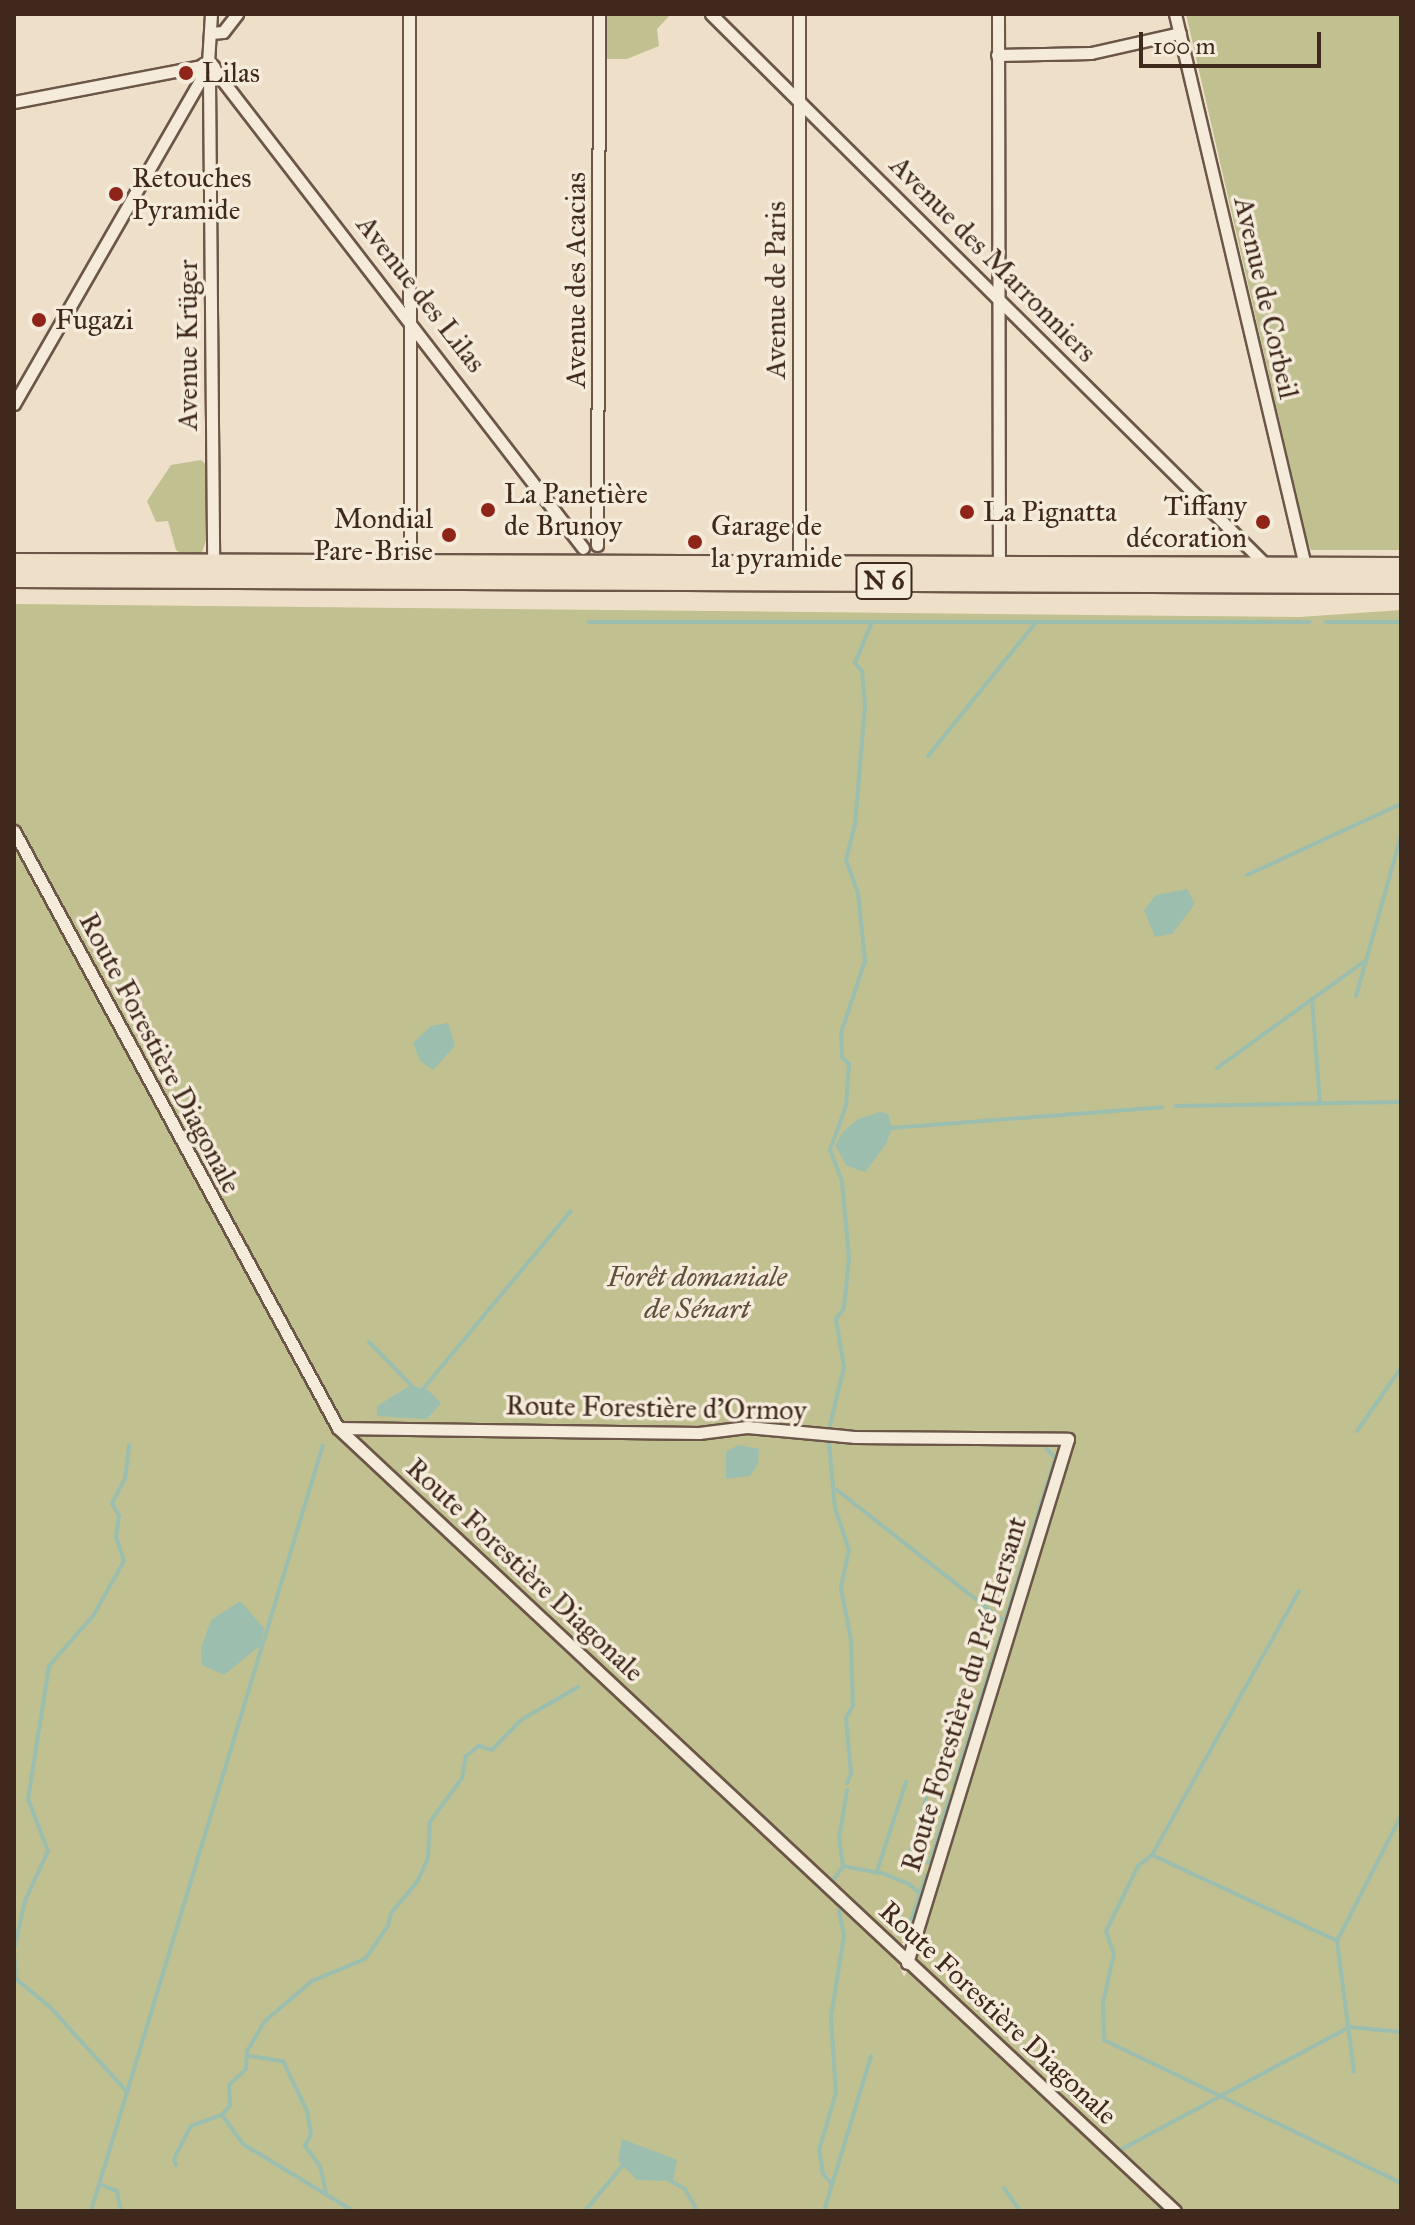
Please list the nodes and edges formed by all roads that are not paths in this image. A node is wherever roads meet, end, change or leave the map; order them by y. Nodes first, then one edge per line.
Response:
1 (211, 14) edge
2 (237, 14) edge
3 (409, 14) edge
4 (599, 14) edge
5 (711, 14) edge
6 (799, 14) edge
7 (998, 14) edge
8 (1175, 14) edge
9 (211, 33) junction
10 (1180, 33) junction
11 (997, 55) junction
12 (207, 72) junction
13 (14, 102) edge
14 (799, 102) junction
15 (999, 300) junction
16 (411, 319) junction
17 (14, 404) edge
18 (1240, 539) junction
19 (597, 545) junction
20 (583, 548) junction
21 (14, 563) edge
22 (213, 563) junction
23 (609, 564) junction
24 (410, 565) junction
25 (571, 565) junction
26 (799, 565) junction
27 (999, 566) junction
28 (1269, 567) junction
29 (1304, 567) junction
30 (1401, 567) edge
31 (1230, 571) junction
32 (14, 578) edge
33 (1401, 584) edge
34 (1211, 585) junction
35 (1322, 585) junction
36 (14, 831) edge
37 (338, 1428) junction
38 (1068, 1439) joint
39 (907, 1963) junction
40 (1175, 2211) edge

1 - 9 street, Avenue Krüger
2 - 9 street
3 - 16 street
4 - 19 street, Avenue des Acacias
5 - 14 street, Avenue des Marronniers
6 - 14 street, Avenue de Paris
7 - 11 street
8 - 10 street, Avenue de Corbeil
9 - 12 street, Avenue Krüger
10 - 11 street
10 - 29 street, Avenue de Corbeil
11 - 15 street
12 - 13 street
12 - 16 street, Avenue des Lilas
12 - 17 street
12 - 22 street, Avenue Krüger
14 - 15 street, Avenue des Marronniers
14 - 26 street, Avenue de Paris
15 - 18 street, Avenue des Marronniers
15 - 27 street
16 - 20 street, Avenue des Lilas
16 - 24 street
18 - 28 street, Avenue des Marronniers
18 - 31 street
19 - 20 street
19 - 23 street
20 - 25 street
21 - 22 main road, N 6
22 - 24 main road, N 6
23 - 25 main road, N 6
23 - 26 main road, N 6
24 - 25 main road, N 6
26 - 27 main road, N 6
27 - 31 main road, N 6
28 - 29 main road, N 6
28 - 31 main road, N 6
29 - 30 main road, N 6
29 - 35 street
31 - 34 street
32 - 34 main road, N 6
33 - 35 main road, N 6
34 - 35 main road, N 6
36 - 37 street, Route Forestière Diagonale
37 - 38 street, Route Forestière d'Ormoy
37 - 39 street, Route Forestière Diagonale
38 - 39 street, Route Forestière du Pré Hersant
39 - 40 street, Route Forestière Diagonale

